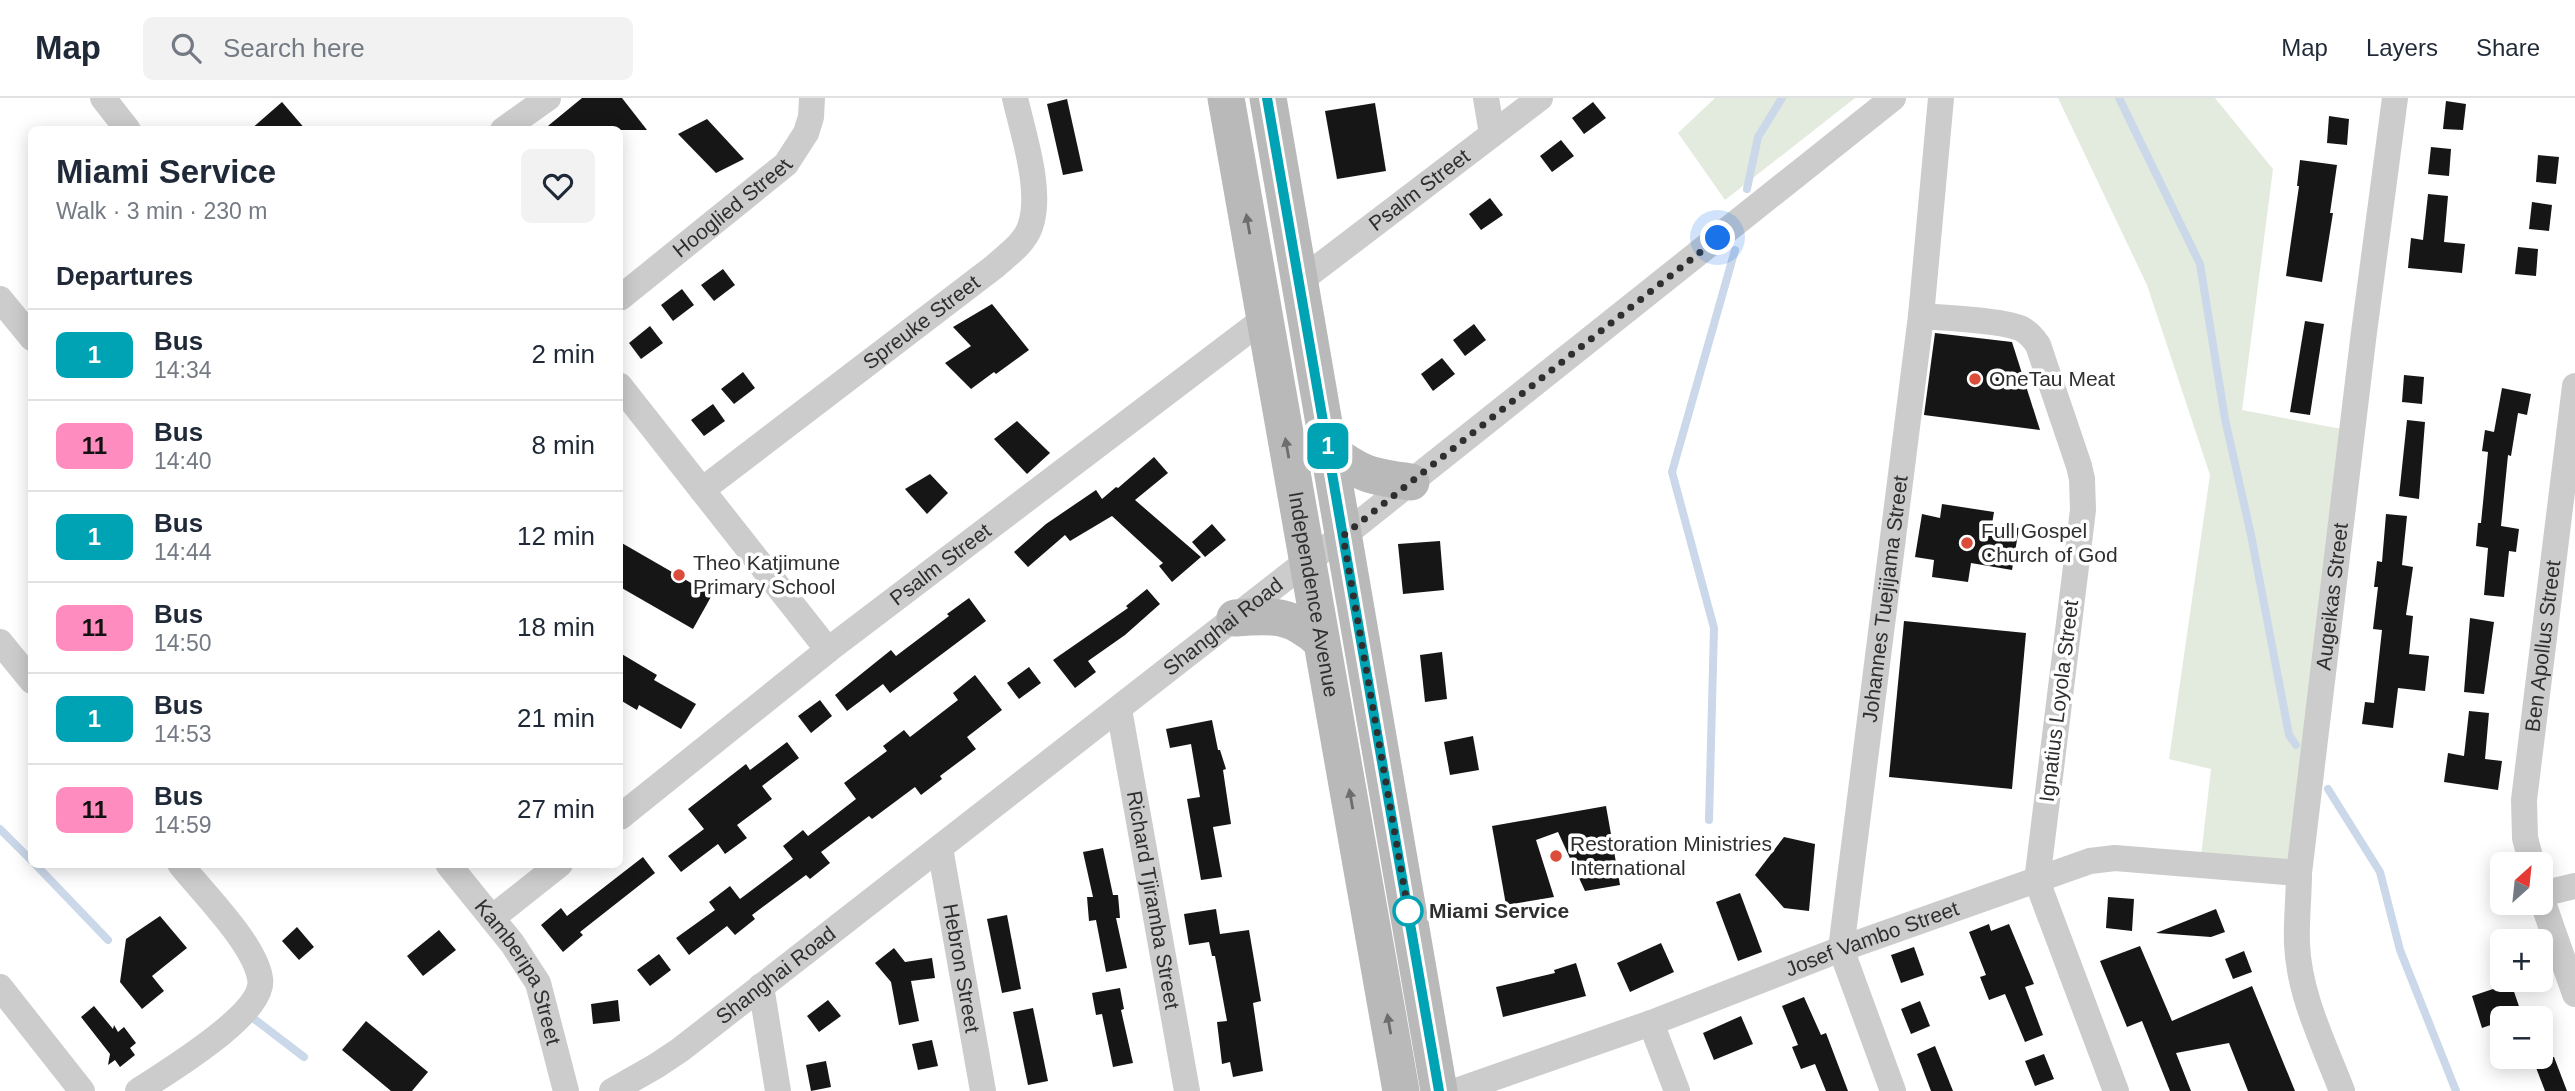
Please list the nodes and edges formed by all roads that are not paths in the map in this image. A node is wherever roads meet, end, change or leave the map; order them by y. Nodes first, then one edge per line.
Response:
1 (103, 98) edge
2 (548, 98) edge
3 (812, 98) edge
4 (1015, 98) edge
5 (1226, 98) edge
6 (1268, 98) edge
7 (1486, 98) edge
8 (1540, 98) edge
9 (1893, 98) edge
10 (1941, 98) edge
11 (2395, 98) edge
12 (125, 126) edge
13 (509, 126) edge
14 (1492, 134) junction
15 (1300, 281) junction
16 (623, 296) edge
17 (0, 299) edge
18 (1920, 316) junction
19 (1265, 318) junction
20 (28, 333) edge
21 (2575, 386) edge
22 (623, 390) edge
23 (1329, 450) junction
24 (1411, 482) junction
25 (702, 490) junction
26 (1343, 536) junction
27 (1306, 562) junction
28 (1235, 618) junction
29 (1321, 641) junction
30 (0, 642) edge
31 (828, 650) junction
32 (28, 676) edge
33 (1119, 709) junction
34 (623, 815) edge
35 (940, 848) junction
36 (2529, 852) edge
37 (183, 868) edge
38 (451, 868) edge
39 (555, 868) edge
40 (2300, 873) junction
41 (2037, 881) junction
42 (2575, 886) edge
43 (2553, 892) edge
44 (2548, 915) edge
45 (492, 918) junction
46 (1841, 949) junction
47 (761, 986) junction
48 (0, 987) edge
49 (2575, 994) edge
50 (1651, 1023) junction
51 (82, 1091) edge
52 (138, 1091) edge
53 (566, 1091) edge
54 (612, 1091) edge
55 (778, 1091) edge
56 (982, 1091) edge
57 (1187, 1091) edge
58 (1401, 1091) edge
59 (1439, 1091) edge
60 (1455, 1091) edge
61 (1677, 1091) edge
62 (1893, 1091) edge
63 (2116, 1091) edge
64 (2342, 1091) edge

1 - 12 street
2 - 13 street
3 - 16 street, Hooglied Street
4 - 25 street, Spreuke Street
19 -> 5 main road, Independence Avenue
6 - 15 main road, Independence Avenue
7 - 14 street
8 - 14 street, Psalm Street
9 - 24 street, Shanghai Road
10 - 18 street, Johannes Tuejijama Street
11 - 40 street, Augeikas Street
14 - 15 street, Psalm Street
15 - 23 main road, Independence Avenue
17 - 20 street
18 - 41 street, Ignatius Loyola Street
18 - 46 street, Johannes Tuejijama Street
27 -> 19 main road, Independence Avenue
19 - 31 street, Psalm Street
21 - 36 street, Ben Apollus Street
22 - 25 street
23 - 24 main road
23 - 26 main road, Independence Avenue
24 - 26 street, Shanghai Road
25 - 31 street
26 - 27 street, Shanghai Road
26 - 59 main road, Independence Avenue
27 - 28 street, Shanghai Road
27 - 29 main road, Independence Avenue
28 - 29 main road
28 - 33 street, Shanghai Road
58 -> 29 main road, Independence Avenue
30 - 32 street
31 - 34 street, Psalm Street
33 - 35 street, Shanghai Road
33 - 57 street, Richard Tjiramba Street
35 - 47 street, Shanghai Road
35 - 56 street, Hebron Street
37 - 52 street
38 - 45 street, Kamberipa Street
39 - 45 street
40 - 41 street, Josef Vambo Street
40 - 64 street, Augeikas Street
41 - 46 street, Josef Vambo Street
41 - 63 street, Ignatius Loyola Street
42 - 43 street
44 - 49 street
45 - 53 street, Kamberipa Street
46 - 50 street, Josef Vambo Street
46 - 62 street, Johannes Tuejijama Street
47 - 54 street, Shanghai Road
47 - 55 street
48 - 51 street
50 - 60 street, Josef Vambo Street
50 - 61 street

